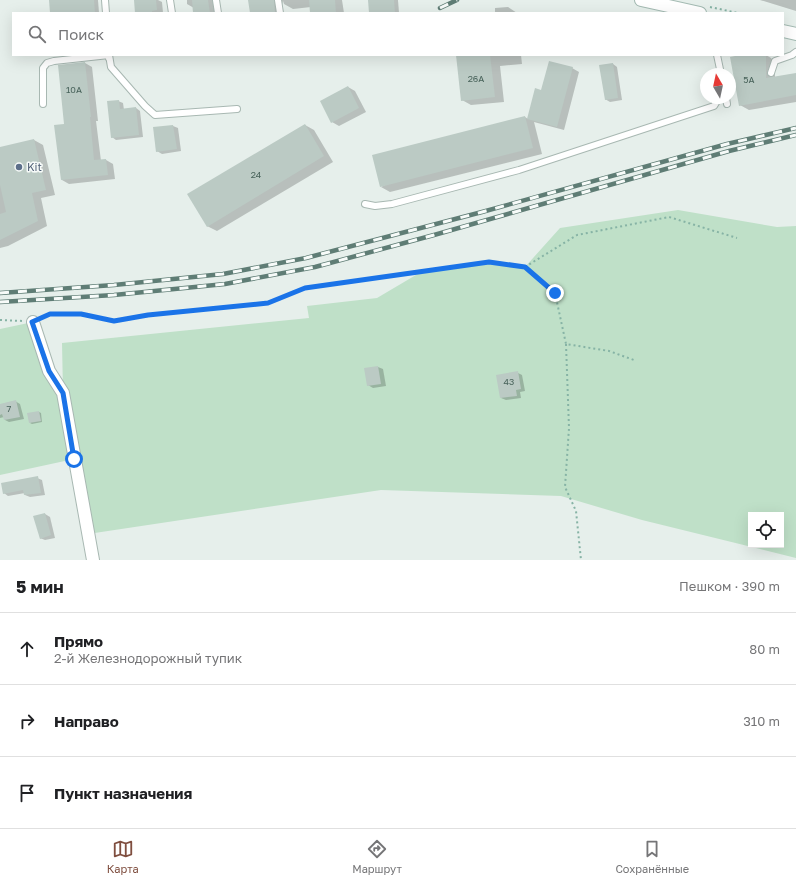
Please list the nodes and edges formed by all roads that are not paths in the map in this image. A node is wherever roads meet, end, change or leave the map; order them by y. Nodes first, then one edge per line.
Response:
1 (105, 0) edge
2 (170, 0) edge
3 (216, 0) edge
4 (278, 0) edge
5 (641, 0) edge
6 (106, 12) edge
7 (172, 12) edge
8 (218, 12) edge
9 (280, 12) edge
10 (695, 12) edge
11 (784, 31) edge
12 (796, 34) edge
13 (796, 52) edge
14 (100, 56) edge
15 (109, 56) edge
16 (717, 56) edge
17 (717, 56) edge
18 (718, 68) edge
19 (720, 68) edge
20 (771, 73) dead end
21 (43, 104) dead end
22 (715, 104) edge
23 (237, 109) dead end
24 (365, 204) dead end
25 (32, 322) road end
26 (93, 560) edge

1 - 6 lane
2 - 7 lane
3 - 8 lane
4 - 9 lane
5 - 10 street
11 - 12 street
13 - 20 lane
14 - 21 lane
15 - 23 lane
16 - 18 lane
17 - 19 lane
22 - 24 lane
25 - 26 street

